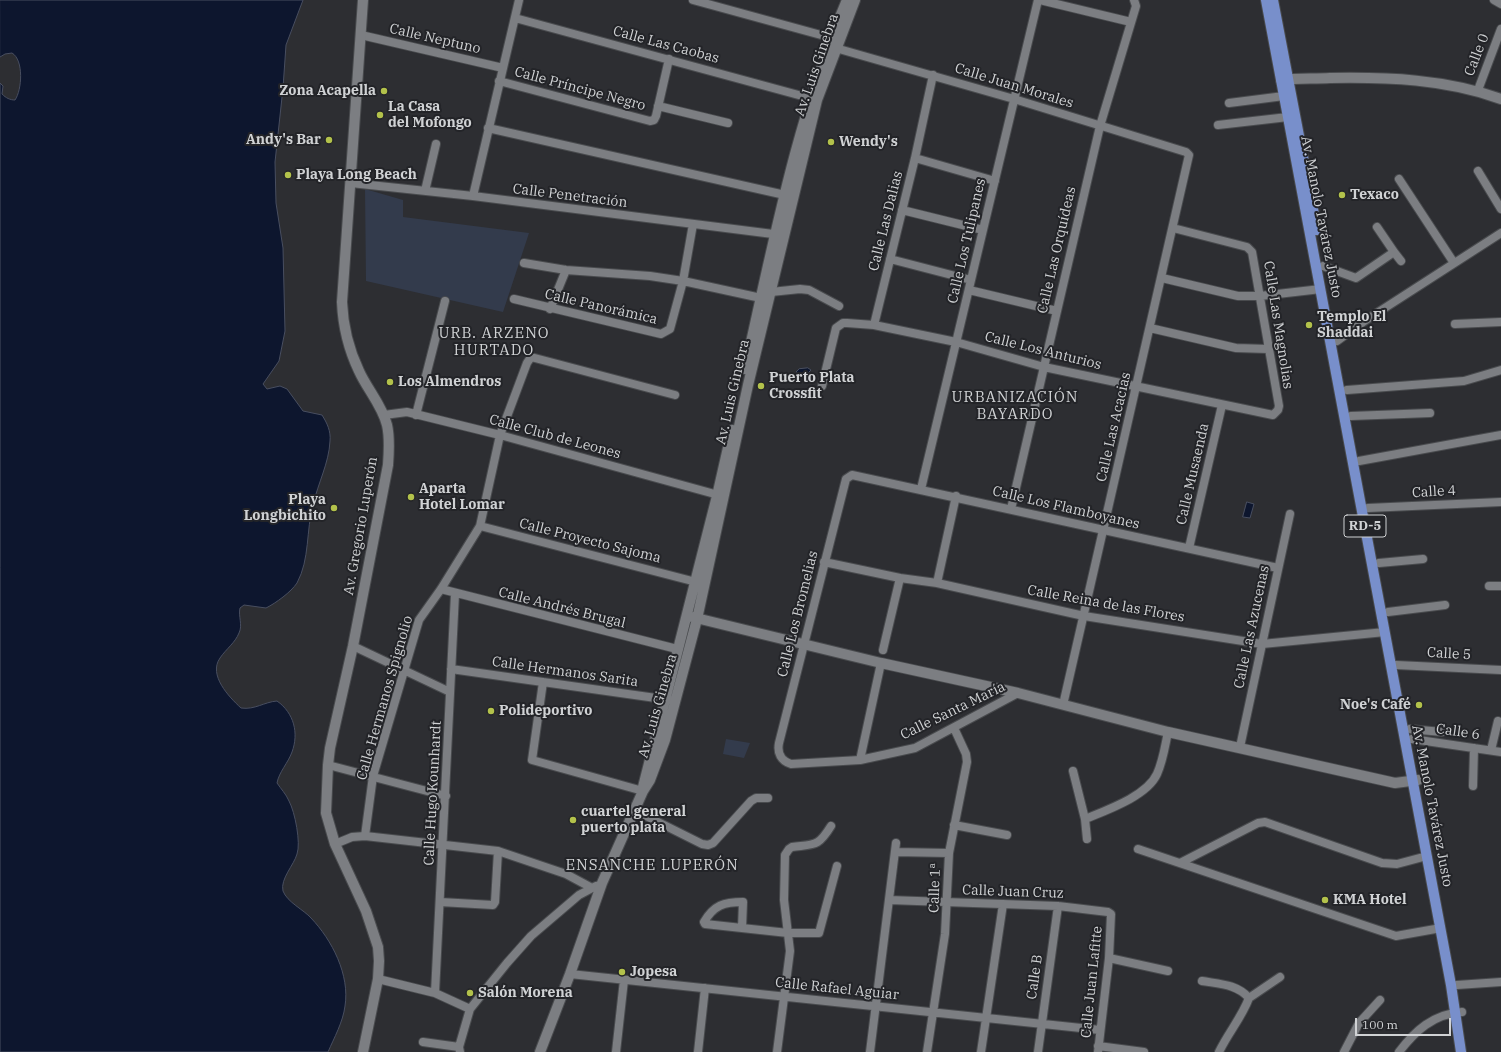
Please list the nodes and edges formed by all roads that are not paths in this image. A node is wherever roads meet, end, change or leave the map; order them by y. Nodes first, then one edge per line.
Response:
1 (363, 0) edge
2 (519, 0) edge
3 (693, 0) edge
4 (847, 0) edge
5 (855, 0) edge
6 (1039, 0) edge
7 (1134, 0) edge
8 (1266, 0) edge
9 (1274, 0) edge
10 (1494, 0) edge
11 (714, 2) edge
12 (1501, 4) edge
13 (514, 18) junction
14 (1131, 22) junction
15 (1501, 29) edge
16 (361, 35) junction
17 (833, 44) junction
18 (669, 59) junction
19 (502, 68) junction
20 (933, 75) junction
21 (1285, 80) junction
22 (499, 81) junction
23 (1478, 90) junction
24 (1284, 96) junction
25 (1501, 98) edge
26 (814, 99) junction
27 (1014, 99) junction
28 (1229, 103) dead end
29 (658, 106) junction
30 (1288, 116) junction
31 (728, 123) dead end
32 (1218, 125) dead end
33 (1100, 126) junction
34 (488, 128) junction
35 (436, 144) dead end
36 (1189, 155) joint
37 (915, 158) junction
38 (1478, 171) dead end
39 (1399, 179) dead end
40 (995, 181) junction
41 (351, 183) junction
42 (425, 191) junction
43 (785, 195) junction
44 (473, 196) junction
45 (1501, 209) edge
46 (902, 210) junction
47 (693, 224) junction
48 (1377, 227) dead end
49 (1173, 228) junction
50 (983, 230) junction
51 (1501, 233) edge
52 (781, 235) junction
53 (1394, 252) junction
54 (890, 259) junction
55 (1402, 261) dead end
56 (524, 263) dead end
57 (1454, 263) junction
58 (1323, 266) junction
59 (566, 270) junction
60 (1162, 278) junction
61 (971, 280) junction
62 (683, 281) junction
63 (1321, 289) junction
64 (969, 290) junction
65 (771, 292) junction
66 (1260, 296) junction
67 (761, 298) junction
68 (514, 299) dead end
69 (445, 301) dead end
70 (839, 306) dead end
71 (550, 309) junction
72 (1057, 311) junction
73 (1501, 322) edge
74 (1455, 324) dead end
75 (874, 325) junction
76 (1150, 328) junction
77 (1337, 341) junction
78 (956, 342) junction
79 (1268, 349) junction
80 (1044, 367) junction
81 (1501, 370) edge
82 (822, 386) dead end
83 (1136, 387) junction
84 (1346, 390) junction
85 (675, 395) dead end
86 (1222, 405) junction
87 (1277, 413) joint
88 (1430, 413) dead end
89 (384, 415) junction
90 (416, 415) junction
91 (1351, 416) junction
92 (500, 435) junction
93 (1501, 435) edge
94 (1359, 461) junction
95 (848, 476) joint
96 (921, 488) junction
97 (721, 496) junction
98 (956, 496) junction
99 (1501, 502) edge
100 (1368, 508) junction
101 (1011, 509) junction
102 (1290, 514) dead end
103 (480, 526) junction
104 (1104, 529) junction
105 (1189, 548) junction
106 (1423, 559) dead end
107 (824, 562) junction
108 (1379, 563) junction
109 (1278, 568) junction
110 (900, 578) junction
111 (699, 583) junction
112 (937, 583) junction
113 (1489, 586) dead end
114 (1501, 586) edge
115 (441, 589) junction
116 (455, 594) junction
117 (1445, 604) dead end
118 (1388, 612) junction
119 (686, 616) junction
120 (1084, 616) junction
121 (697, 619) junction
122 (1385, 632) junction
123 (1262, 644) junction
124 (805, 645) junction
125 (353, 646) junction
126 (677, 650) junction
127 (883, 650) dead end
128 (881, 663) junction
129 (1396, 665) junction
130 (451, 669) junction
131 (404, 670) junction
132 (1501, 670) edge
133 (543, 682) junction
134 (450, 692) junction
135 (1018, 693) junction
136 (670, 700) junction
137 (1063, 705) junction
138 (1498, 721) dead end
139 (954, 728) junction
140 (1168, 732) junction
141 (1442, 732) dead end
142 (1411, 734) junction
143 (1240, 747) junction
144 (1474, 748) junction
145 (1491, 750) junction
146 (1501, 752) edge
147 (782, 759) joint
148 (860, 760) junction
149 (328, 766) junction
150 (1073, 771) dead end
151 (373, 776) junction
152 (1415, 780) junction
153 (1472, 786) dead end
154 (643, 791) junction
155 (446, 796) junction
156 (768, 798) dead end
157 (634, 810) junction
158 (1085, 819) junction
159 (954, 825) junction
160 (831, 826) dead end
161 (1007, 835) dead end
162 (365, 836) junction
163 (1087, 839) dead end
164 (444, 843) junction
165 (896, 843) dead end
166 (335, 844) junction
167 (1138, 849) dead end
168 (498, 851) junction
169 (895, 852) junction
170 (949, 853) junction
171 (1427, 856) junction
172 (1180, 863) junction
173 (837, 866) dead end
174 (597, 886) junction
175 (889, 900) junction
176 (440, 902) junction
177 (946, 902) junction
178 (1003, 904) junction
179 (1058, 906) junction
180 (1111, 914) joint
181 (742, 928) junction
182 (1441, 928) junction
183 (788, 933) junction
184 (1109, 958) junction
185 (1168, 971) dead end
186 (570, 974) junction
187 (1280, 976) dead end
188 (378, 979) junction
189 (624, 980) junction
190 (1202, 981) dead end
191 (1501, 982) edge
192 (1457, 985) junction
193 (705, 988) junction
194 (436, 992) junction
195 (784, 996) junction
196 (1249, 998) junction
197 (1380, 1000) dead end
198 (876, 1006) junction
199 (470, 1009) junction
200 (933, 1012) junction
201 (1459, 1012) junction
202 (985, 1018) junction
203 (1042, 1023) junction
204 (1100, 1030) junction
205 (423, 1042) dead end
206 (460, 1049) edge
207 (1098, 1049) edge
208 (540, 1051) edge
209 (363, 1052) edge
210 (616, 1052) edge
211 (698, 1052) edge
212 (777, 1052) edge
213 (870, 1052) edge
214 (927, 1052) edge
215 (982, 1052) edge
216 (1038, 1052) edge
217 (1144, 1052) edge
218 (1219, 1052) edge
219 (1344, 1052) edge
220 (1398, 1052) edge
221 (1461, 1052) edge
222 (1467, 1052) edge

1 - 16 street, Av. Gregorio Luperón
2 - 13 street
3 - 11 street, Calle Juan Morales
4 - 17 street, Av. Luis Ginebra
5 - 17 street, Av. Luis Ginebra
6 - 14 street
6 - 27 street, Calle Los Tulipanes
7 - 14 street, Calle Las Orquídeas
8 - 21 main road, Av. Manolo Tavárez Justo / RD-5
9 - 21 main road, Av. Manolo Tavárez Justo / RD-5
10 - 12 street
11 - 17 street, Calle Juan Morales
13 - 18 street, Calle Las Caobas
13 - 19 street
14 - 33 street, Calle Las Orquídeas
15 - 23 street, Calle 0
16 - 19 street, Calle Neptuno
16 - 41 street, Av. Gregorio Luperón
17 - 20 street, Calle Juan Morales
17 - 26 street, Av. Luis Ginebra
18 - 26 street, Calle Las Caobas
18 - 29 street
19 - 22 street
20 - 27 street, Calle Juan Morales
20 - 37 street, Calle Las Dalias
21 - 23 street
21 - 24 main road, Av. Manolo Tavárez Justo / RD-5
21 - 58 main road, Av. Manolo Tavárez Justo / RD-5
22 - 29 street, Calle Príncipe Negro
22 - 34 street
23 - 25 street
24 - 28 street
24 - 30 main road, Av. Manolo Tavárez Justo / RD-5
26 - 43 street, Av. Luis Ginebra
26 - 52 street, Av. Luis Ginebra
27 - 33 street, Calle Juan Morales
27 - 40 street, Calle Los Tulipanes
29 - 31 street
30 - 32 street
30 - 63 main road, Av. Manolo Tavárez Justo / RD-5
33 - 36 street, Calle Juan Morales
33 - 72 street, Calle Las Orquídeas
34 - 43 street
34 - 44 street
35 - 42 street
36 - 49 street, Calle Las Acacias
37 - 40 street
37 - 46 street, Calle Las Dalias
38 - 45 street
39 - 57 street
40 - 50 street, Calle Los Tulipanes
41 - 42 street, Calle Penetración
41 - 89 street, Av. Gregorio Luperón
42 - 44 street, Calle Penetración
43 - 52 street, Av. Luis Ginebra
44 - 47 street, Calle Penetración
46 - 50 street
46 - 54 street, Calle Las Dalias
47 - 52 street, Calle Penetración
47 - 62 street, Calle Panorámica
48 - 53 street
49 - 60 street, Calle Las Acacias
49 - 66 street, Calle Las Magnolias
50 - 61 street, Calle Los Tulipanes
51 - 57 street
52 - 65 street, Av. Luis Ginebra
52 - 67 street, Av. Luis Ginebra
53 - 55 street
53 - 58 street
54 - 61 street
54 - 75 street, Calle Las Dalias
56 - 59 street
57 - 77 street
58 - 77 main road, Av. Manolo Tavárez Justo / RD-5
59 - 62 street
59 - 71 street
60 - 66 street
60 - 76 street, Calle Las Acacias
61 - 64 street, Calle Los Tulipanes
62 - 67 street
62 - 71 street, Calle Panorámica
63 - 66 street
63 - 122 main road, Av. Manolo Tavárez Justo / RD-5
64 - 72 street
64 - 78 street, Calle Los Tulipanes
65 - 70 street
65 - 97 street, Av. Luis Ginebra
66 - 79 street, Calle Las Magnolias
67 - 97 street, Av. Luis Ginebra
68 - 71 street, Calle Panorámica
69 - 90 street
72 - 80 street, Calle Las Orquídeas
73 - 74 street
75 - 78 street, Calle Los Anturios
75 - 82 street, Calle Los Anturios
76 - 79 street
76 - 83 street, Calle Las Acacias
77 - 84 main road, Av. Manolo Tavárez Justo / RD-5
78 - 80 street, Calle Los Anturios
78 - 96 street, Calle Los Tulipanes
79 - 87 street, Calle Las Magnolias
80 - 83 street, Calle Los Anturios
80 - 101 street, Calle Las Orquídeas
81 - 84 street
83 - 86 street, Calle Los Anturios
83 - 104 street, Calle Las Acacias
84 - 91 main road, Av. Manolo Tavárez Justo / RD-5
85 - 92 street, Calle Hermanos Spignolio
86 - 87 street, Calle Los Anturios
86 - 105 street, Calle Musaenda
88 - 91 street
89 - 90 street, Calle Club de Leones
89 - 125 street, Av. Gregorio Luperón
90 - 92 street, Calle Club de Leones
91 - 94 main road, Av. Manolo Tavárez Justo / RD-5
92 - 97 street, Calle Club de Leones
92 - 103 street, Calle Hermanos Spignolio
93 - 94 street
94 - 100 main road, Av. Manolo Tavárez Justo / RD-5
95 - 96 street, Calle Los Flamboyanes
95 - 107 street, Calle Los Bromelias
96 - 98 street, Calle Los Flamboyanes
97 - 111 street, Av. Luis Ginebra
98 - 101 street, Calle Los Flamboyanes
98 - 112 street
99 - 100 street, Calle 4
100 - 108 main road, Av. Manolo Tavárez Justo / RD-5
101 - 104 street, Calle Los Flamboyanes
102 - 109 street, Calle Las Azucenas
103 - 111 street, Calle Proyecto Sajoma
103 - 115 street, Calle Hermanos Spignolio
104 - 105 street, Calle Los Flamboyanes
104 - 120 street, Calle Las Acacias
105 - 109 street, Calle Los Flamboyanes
106 - 108 street
107 - 110 street, Calle Reina de las Flores
107 - 124 street, Calle Los Bromelias
108 - 118 main road, Av. Manolo Tavárez Justo / RD-5
109 - 123 street, Calle Las Azucenas
110 - 112 street, Calle Reina de las Flores
110 - 127 street
111 - 119 street, Av. Luis Ginebra
111 - 121 street, Av. Luis Ginebra
112 - 120 street, Calle Reina de las Flores
113 - 114 street
115 - 116 street, Calle Andrés Brugal
115 - 131 street, Calle Hermanos Spignolio
116 - 126 street, Calle Andrés Brugal
116 - 130 street, Calle Hugo Kounhardt
117 - 118 street
118 - 129 main road, Av. Manolo Tavárez Justo / RD-5
119 - 121 street
119 - 126 street, Av. Luis Ginebra
120 - 123 street, Calle Reina de las Flores
120 - 137 street, Calle Las Acacias
121 - 124 street
121 - 136 street, Av. Luis Ginebra
122 - 123 street, Calle Reina de las Flores
122 - 152 main road, Av. Manolo Tavárez Justo / RD-5
123 - 143 street, Calle Las Azucenas
124 - 128 street
124 - 147 street, Calle Los Bromelias
125 - 131 street
125 - 149 street, Av. Gregorio Luperón
126 - 136 street, Av. Luis Ginebra
128 - 135 street
128 - 148 street
129 - 132 street, Calle 5
129 - 142 main road, Av. Manolo Tavárez Justo / RD-5
130 - 133 street, Calle Hermanos Sarita
130 - 134 street, Calle Hugo Kounhardt
131 - 134 street
131 - 151 street, Calle Hermanos Spignolio
133 - 136 street, Calle Hermanos Sarita
133 - 154 street
134 - 155 street, Calle Hugo Kounhardt
135 - 137 street
135 - 139 street, Calle Santa María
136 - 154 street, Av. Luis Ginebra
137 - 140 street
138 - 145 street
139 - 148 street, Calle Santa María
139 - 159 street, Calle 1ª
140 - 143 street
140 - 158 street
141 - 142 street
142 - 144 street, Calle 6
142 - 152 main road, Av. Manolo Tavárez Justo / RD-5
143 - 152 street
144 - 145 street, Calle 6
144 - 153 street
145 - 146 street, Calle 6
147 - 148 street, Calle Santa María
149 - 151 street
149 - 166 street, Av. Gregorio Luperón
150 - 158 street
151 - 155 street
151 - 162 street, Calle Hermanos Spignolio
152 - 171 main road, Av. Manolo Tavárez Justo / RD-5
152 - 192 main road, Av. Manolo Tavárez Justo / RD-5
154 - 157 street, Av. Luis Ginebra
155 - 164 street, Calle Hugo Kounhardt
156 - 157 street
157 - 174 street, Av. Luis Ginebra
158 - 163 street
159 - 161 street
159 - 170 street, Calle 1ª
160 - 183 street
162 - 164 street
162 - 166 street
164 - 168 street
164 - 176 street, Calle Hugo Kounhardt
165 - 169 street
166 - 188 street, Av. Gregorio Luperón
167 - 172 street
168 - 174 street
168 - 176 street
169 - 170 street
169 - 175 street
170 - 177 street, Calle 1ª
171 - 172 street
171 - 182 main road, Av. Manolo Tavárez Justo / RD-5
172 - 182 street
173 - 183 street
174 - 186 street, Av. Luis Ginebra
174 - 199 street
175 - 177 street, Calle Juan Cruz
175 - 198 street
176 - 194 street, Calle Hugo Kounhardt
177 - 178 street, Calle Juan Cruz
177 - 200 street, Calle 1ª
178 - 179 street, Calle Juan Cruz
178 - 202 street
179 - 180 street, Calle Juan Cruz
179 - 203 street, Calle B
180 - 184 street, Calle Juan Lafitte
181 - 181 street
181 - 183 street
182 - 201 main road, Av. Manolo Tavárez Justo / RD-5
183 - 195 street
184 - 185 street
184 - 204 street, Calle Juan Lafitte
186 - 189 street, Calle Rafael Aguiar
186 - 208 street, Av. Luis Ginebra
187 - 196 street
188 - 194 street
188 - 209 street, Av. Gregorio Luperón
189 - 193 street, Calle Rafael Aguiar
189 - 210 street
190 - 196 street
191 - 192 street
192 - 201 main road, Av. Manolo Tavárez Justo / RD-5
193 - 195 street, Calle Rafael Aguiar
193 - 211 street
194 - 199 street
195 - 198 street, Calle Rafael Aguiar
195 - 212 street
196 - 218 street
197 - 219 street
198 - 200 street, Calle Rafael Aguiar
198 - 213 street
199 - 206 street
200 - 202 street, Calle Rafael Aguiar
200 - 214 street, Calle 1ª
201 - 220 street
201 - 221 main road, Av. Manolo Tavárez Justo / RD-5
201 - 222 main road, Av. Manolo Tavárez Justo / RD-5
202 - 203 street, Calle Rafael Aguiar
202 - 215 street
203 - 204 street, Calle Rafael Aguiar
203 - 216 street, Calle B
204 - 207 street, Calle Juan Lafitte
205 - 206 street
207 - 217 street

